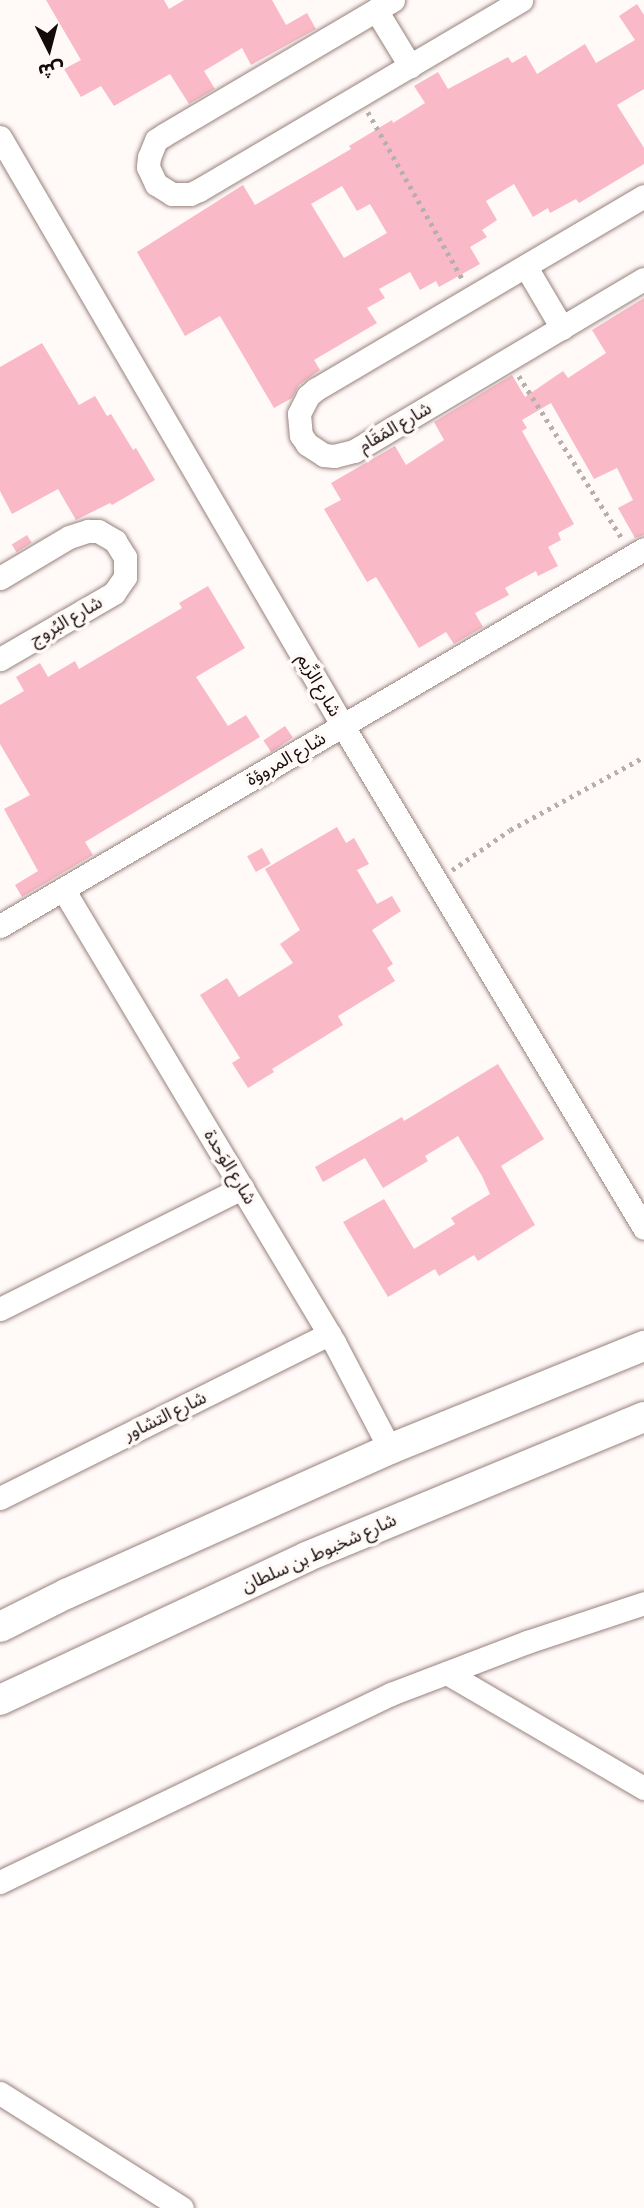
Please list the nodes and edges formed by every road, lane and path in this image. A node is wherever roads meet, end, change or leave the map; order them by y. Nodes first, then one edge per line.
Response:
1 (521, 0) edge
2 (384, 5) edge
3 (410, 66) junction
4 (359, 96) junction
5 (0, 137) edge
6 (644, 196) edge
7 (526, 267) junction
8 (644, 279) edge
9 (472, 298) junction
10 (562, 328) junction
11 (509, 360) junction
12 (639, 552) edge
13 (0, 578) edge
14 (0, 660) edge
15 (343, 726) junction
16 (644, 757) edge
17 (435, 881) junction
18 (63, 889) junction
19 (0, 926) edge
20 (242, 1188) junction
21 (644, 1228) edge
22 (0, 1309) edge
23 (329, 1334) junction
24 (644, 1335) edge
25 (644, 1346) edge
26 (610, 1359) junction
27 (644, 1402) edge
28 (644, 1417) edge
29 (606, 1431) junction
30 (390, 1449) junction
31 (0, 1498) edge
32 (644, 1603) edge
33 (0, 1627) edge
34 (447, 1673) junction
35 (0, 1700) edge
36 (644, 1788) edge
37 (0, 1882) edge
38 (0, 2092) edge
39 (182, 2208) edge

1 - 3 street
2 - 3 street
2 - 4 street
3 - 4 street
4 - 9 path
5 - 15 street, شارع الرِّيم
6 - 7 street, شارع المَقَام
7 - 9 street, شارع المَقَام
7 - 10 street
8 - 10 street, شارع المَقَام
9 - 11 street, شارع المَقَام
10 - 11 street, شارع المَقَام
11 - 12 path
12 - 15 street, شارع المروؤة
13 - 14 street, شارع البُروج
15 - 17 street, شارع الرِّيم
15 - 18 street, شارع المروؤة
16 - 17 path
17 - 21 street, شارع الرِّيم
18 - 19 street, شارع المروؤة
18 - 20 street, شارع الوَحدة
20 - 22 street
20 - 23 street, شارع الوَحدة
23 - 30 street, شارع الوَحدة
23 - 31 street, شارع التشاور
24 - 26 street
25 - 26 main road
26 - 30 main road
27 - 29 main road
28 - 29 main road, شارع شخبوط بن سلطان
29 - 35 main road, شارع شخبوط بن سلطان
30 - 33 main road
32 - 34 street
34 - 36 street
34 - 37 street
38 - 39 street

